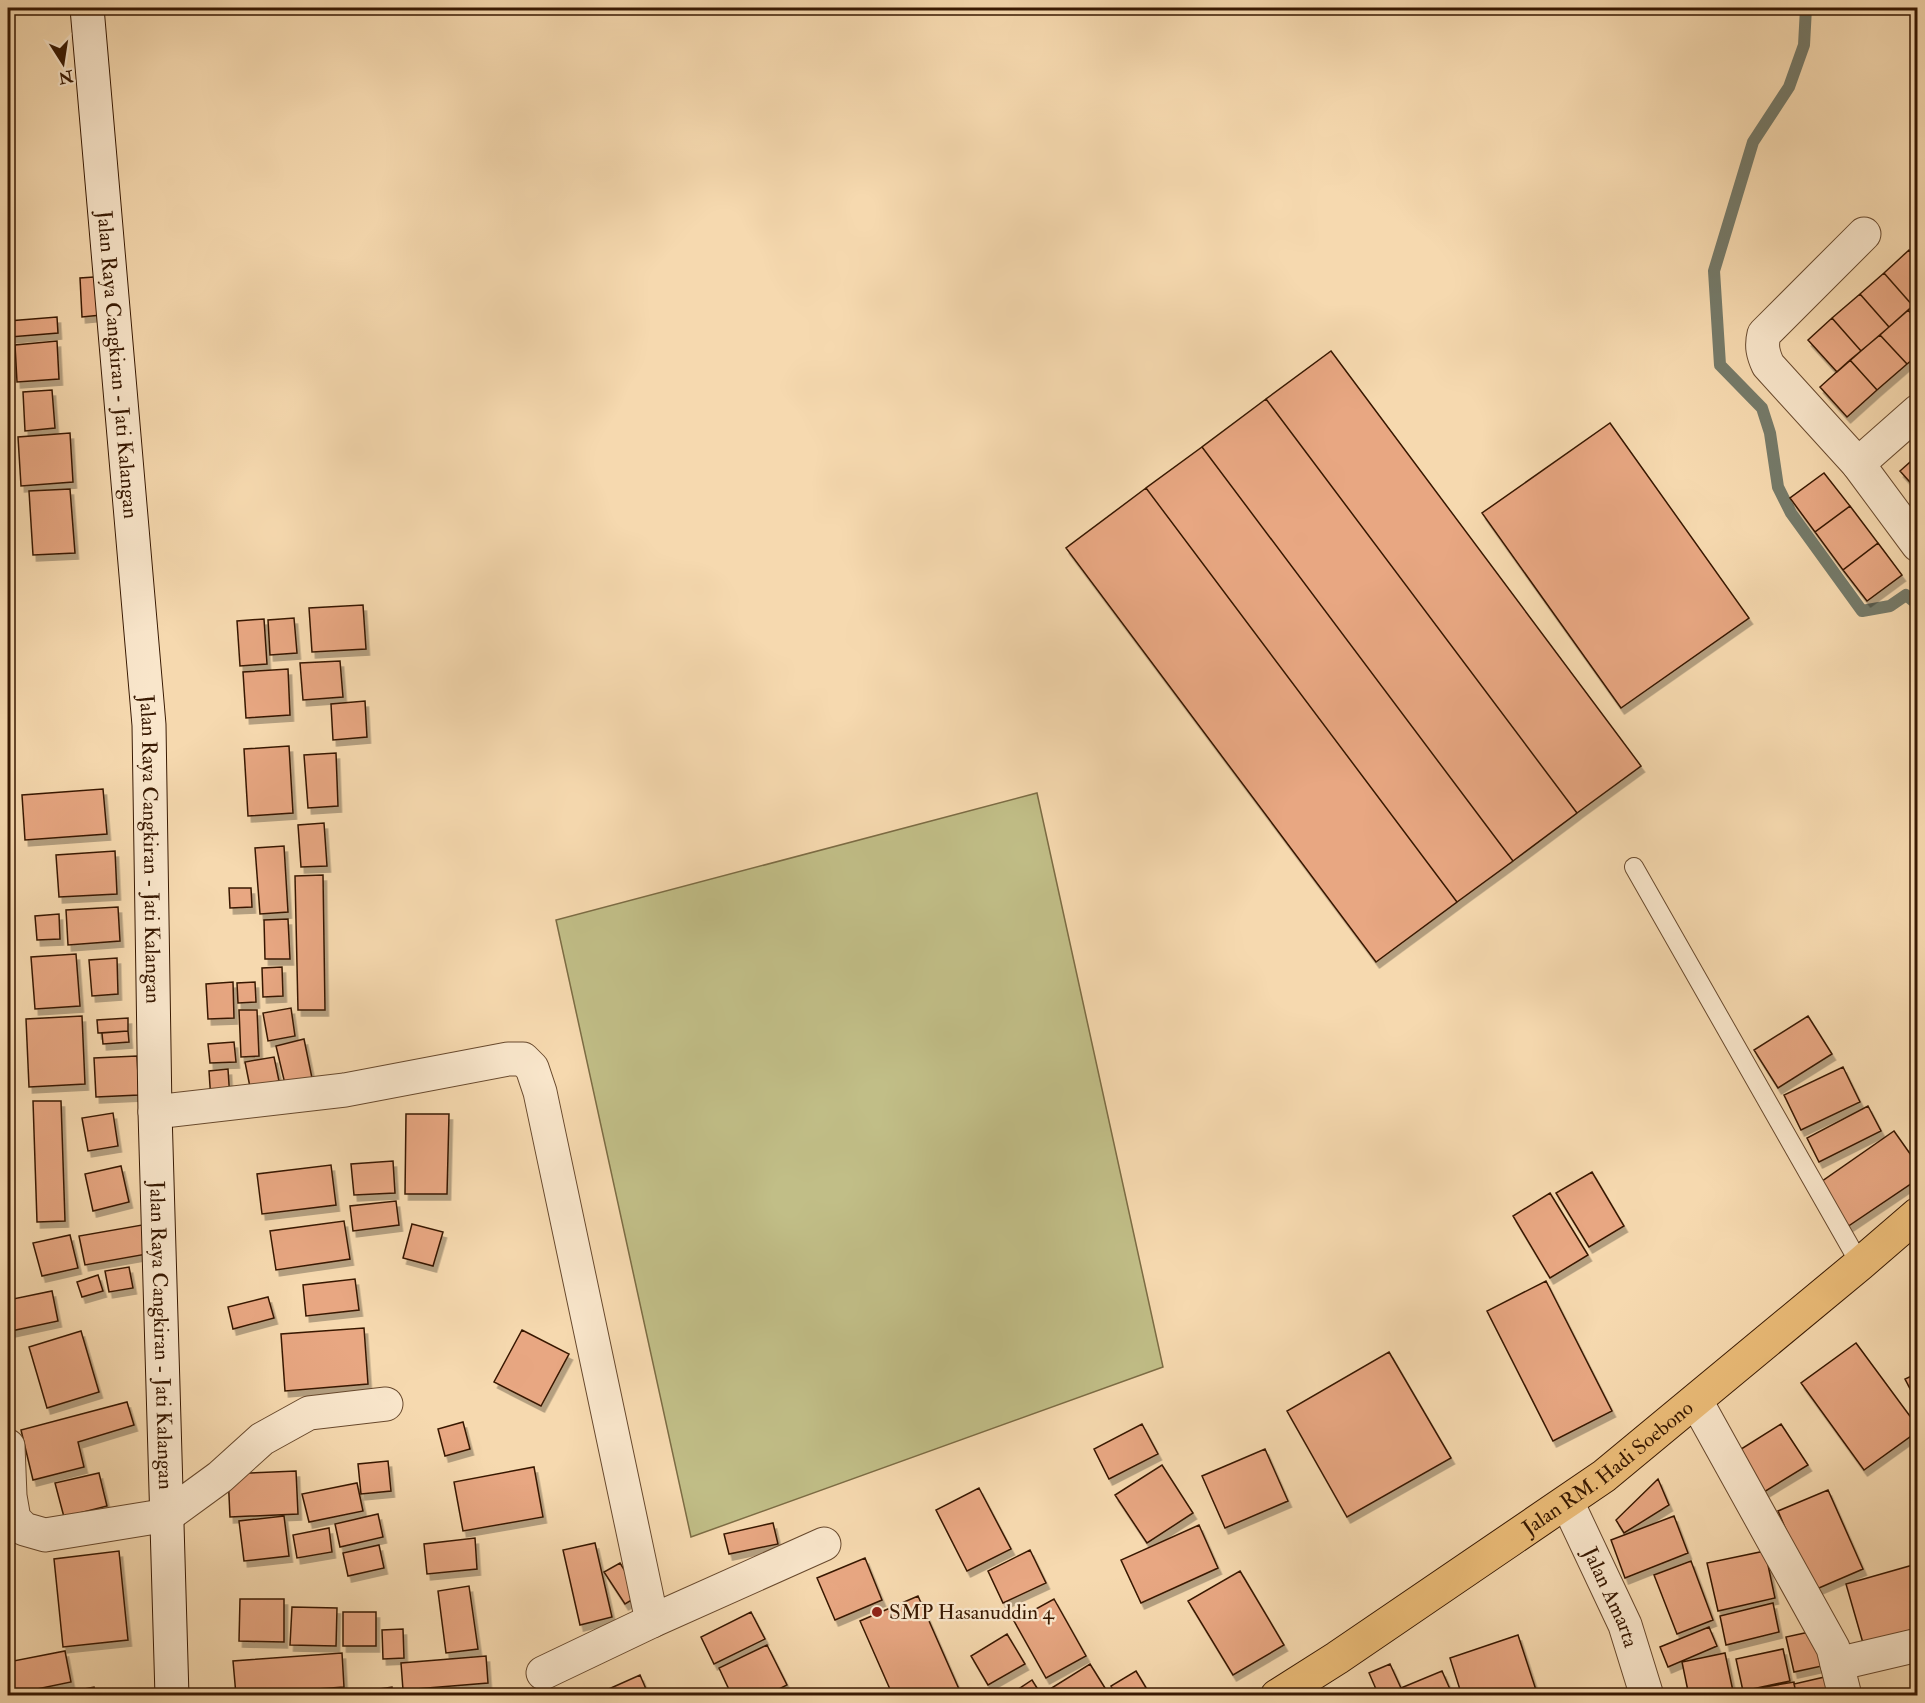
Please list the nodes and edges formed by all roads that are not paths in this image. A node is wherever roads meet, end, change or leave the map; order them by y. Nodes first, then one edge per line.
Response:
1 (87, 8) edge
2 (1864, 234) dead end
3 (1917, 411) edge
4 (1858, 464) junction
5 (1917, 545) edge
6 (1634, 867) dead end
7 (154, 1112) junction
8 (1917, 1214) edge
9 (1860, 1264) junction
10 (1696, 1401) junction
11 (386, 1404) dead end
12 (8, 1446) edge
13 (1567, 1503) junction
14 (168, 1515) junction
15 (824, 1544) dead end
16 (652, 1621) junction
17 (1917, 1645) edge
18 (1837, 1664) junction
19 (543, 1673) dead end
20 (172, 1695) edge
21 (1277, 1695) edge
22 (1647, 1695) edge
23 (1845, 1695) edge

1 - 7 street, Jalan Raya Cangkiran - Jati Kalangan
2 - 4 street
3 - 4 street
4 - 5 street
6 - 9 lane
7 - 14 street, Jalan Raya Cangkiran - Jati Kalangan
7 - 16 street
8 - 9 main road, Jalan RM. Hadi Soebono
9 - 10 main road, Jalan RM. Hadi Soebono
10 - 13 main road, Jalan RM. Hadi Soebono
10 - 18 street
11 - 14 street
12 - 14 street
13 - 21 main road, Jalan RM. Hadi Soebono
13 - 22 street, Jalan Amarta
14 - 20 street, Jalan Raya Cangkiran - Jati Kalangan
15 - 16 street
16 - 19 street
17 - 18 street
18 - 23 street

